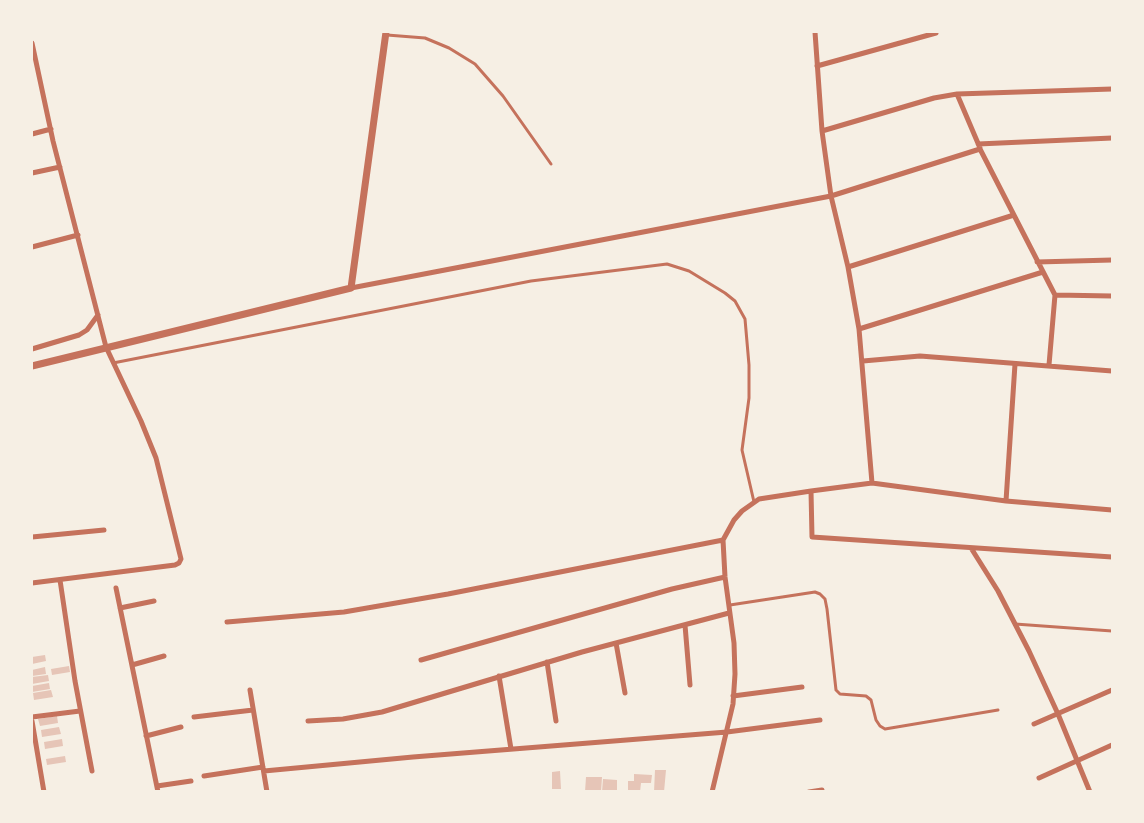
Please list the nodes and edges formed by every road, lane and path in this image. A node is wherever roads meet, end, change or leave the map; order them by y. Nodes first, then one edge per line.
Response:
1 (815, 32) edge
2 (386, 33) edge
3 (936, 33) dead end
4 (32, 43) edge
5 (817, 66) junction
6 (40, 83) junction
7 (32, 84) edge
8 (1113, 89) edge
9 (957, 94) junction
10 (51, 129) junction
11 (822, 131) junction
12 (32, 134) edge
13 (1113, 138) edge
14 (979, 147) junction
15 (551, 164) dead end
16 (60, 167) junction
17 (32, 173) edge
18 (831, 196) junction
19 (1014, 215) junction
20 (78, 235) junction
21 (32, 247) edge
22 (1113, 260) edge
23 (1037, 261) junction
24 (848, 267) junction
25 (1043, 272) junction
26 (351, 288) junction
27 (1054, 295) junction
28 (1113, 296) edge
29 (98, 315) junction
30 (859, 329) junction
31 (106, 347) junction
32 (32, 349) edge
33 (862, 361) junction
34 (113, 363) junction
35 (1015, 364) junction
36 (1048, 365) junction
37 (32, 366) edge
38 (1113, 371) edge
39 (872, 483) junction
40 (811, 491) junction
41 (1006, 501) junction
42 (754, 502) junction
43 (1113, 510) edge
44 (104, 530) dead end
45 (32, 537) edge
46 (723, 540) junction
47 (971, 548) junction
48 (1113, 557) edge
49 (725, 577) junction
50 (60, 580) junction
51 (32, 583) edge
52 (116, 588) dead end
53 (154, 601) dead end
54 (728, 605) junction
55 (120, 608) junction
56 (729, 613) junction
57 (226, 622) dead end
58 (1015, 624) junction
59 (685, 625) junction
60 (1113, 631) edge
61 (616, 643) junction
62 (164, 656) dead end
63 (421, 660) dead end
64 (548, 662) junction
65 (132, 665) junction
66 (499, 676) junction
67 (690, 685) dead end
68 (802, 687) dead end
69 (250, 690) dead end
70 (1113, 690) edge
71 (625, 693) dead end
72 (733, 696) junction
73 (253, 710) junction
74 (998, 710) dead end
75 (80, 711) junction
76 (1058, 714) junction
77 (194, 717) dead end
78 (32, 719) edge
79 (820, 720) dead end
80 (308, 721) dead end
81 (556, 721) dead end
82 (1034, 724) dead end
83 (181, 727) dead end
84 (727, 732) junction
85 (146, 736) junction
86 (1113, 745) edge
87 (511, 749) junction
88 (1078, 760) junction
89 (263, 769) junction
90 (92, 771) dead end
91 (204, 776) dead end
92 (1039, 778) dead end
93 (190, 781) dead end
94 (157, 789) edge
95 (822, 790) dead end
96 (44, 792) edge
97 (267, 792) edge
98 (712, 792) edge
99 (809, 792) edge
100 (1090, 792) edge

1 - 5 street
2 - 15 lane
2 - 26 street
3 - 5 street
4 - 6 street
5 - 11 street
6 - 7 street
6 - 10 street
8 - 9 street
9 - 11 street
9 - 14 street
10 - 12 street
10 - 16 street
11 - 18 street
13 - 14 street
14 - 18 street
14 - 19 street
16 - 17 street
16 - 20 street
18 - 24 street
18 - 26 street
19 - 23 street
19 - 24 street
20 - 21 street
20 - 29 street
22 - 23 street
23 - 25 street
24 - 30 street
25 - 27 street
25 - 30 street
26 - 31 street
27 - 28 street
27 - 36 street
29 - 31 street
29 - 32 street
30 - 33 street
31 - 34 street
31 - 37 street
33 - 35 street
33 - 39 street
34 - 42 lane
34 - 50 street
35 - 36 street
35 - 41 street
36 - 38 street
39 - 40 street
39 - 41 street
40 - 42 street
40 - 47 street
41 - 43 street
42 - 46 street
44 - 45 street
46 - 49 street
46 - 57 street
47 - 48 street
47 - 58 street
49 - 54 street
49 - 63 street
50 - 51 street
50 - 75 street
52 - 55 street
53 - 55 street
54 - 56 street
54 - 74 lane
55 - 65 street
56 - 59 street
56 - 72 street
58 - 60 lane
58 - 76 street
59 - 61 street
59 - 67 street
61 - 64 street
61 - 71 street
62 - 65 street
64 - 66 street
64 - 81 street
65 - 85 street
66 - 80 street
66 - 87 street
68 - 72 street
69 - 73 street
70 - 76 street
72 - 84 street
73 - 77 street
73 - 89 street
75 - 78 street
75 - 90 street
76 - 82 street
76 - 88 street
78 - 96 street
79 - 84 street
83 - 85 street
84 - 87 street
84 - 98 street
85 - 94 street
86 - 88 street
87 - 89 street
88 - 92 street
88 - 100 street
89 - 91 street
89 - 97 street
93 - 94 street
95 - 99 street

